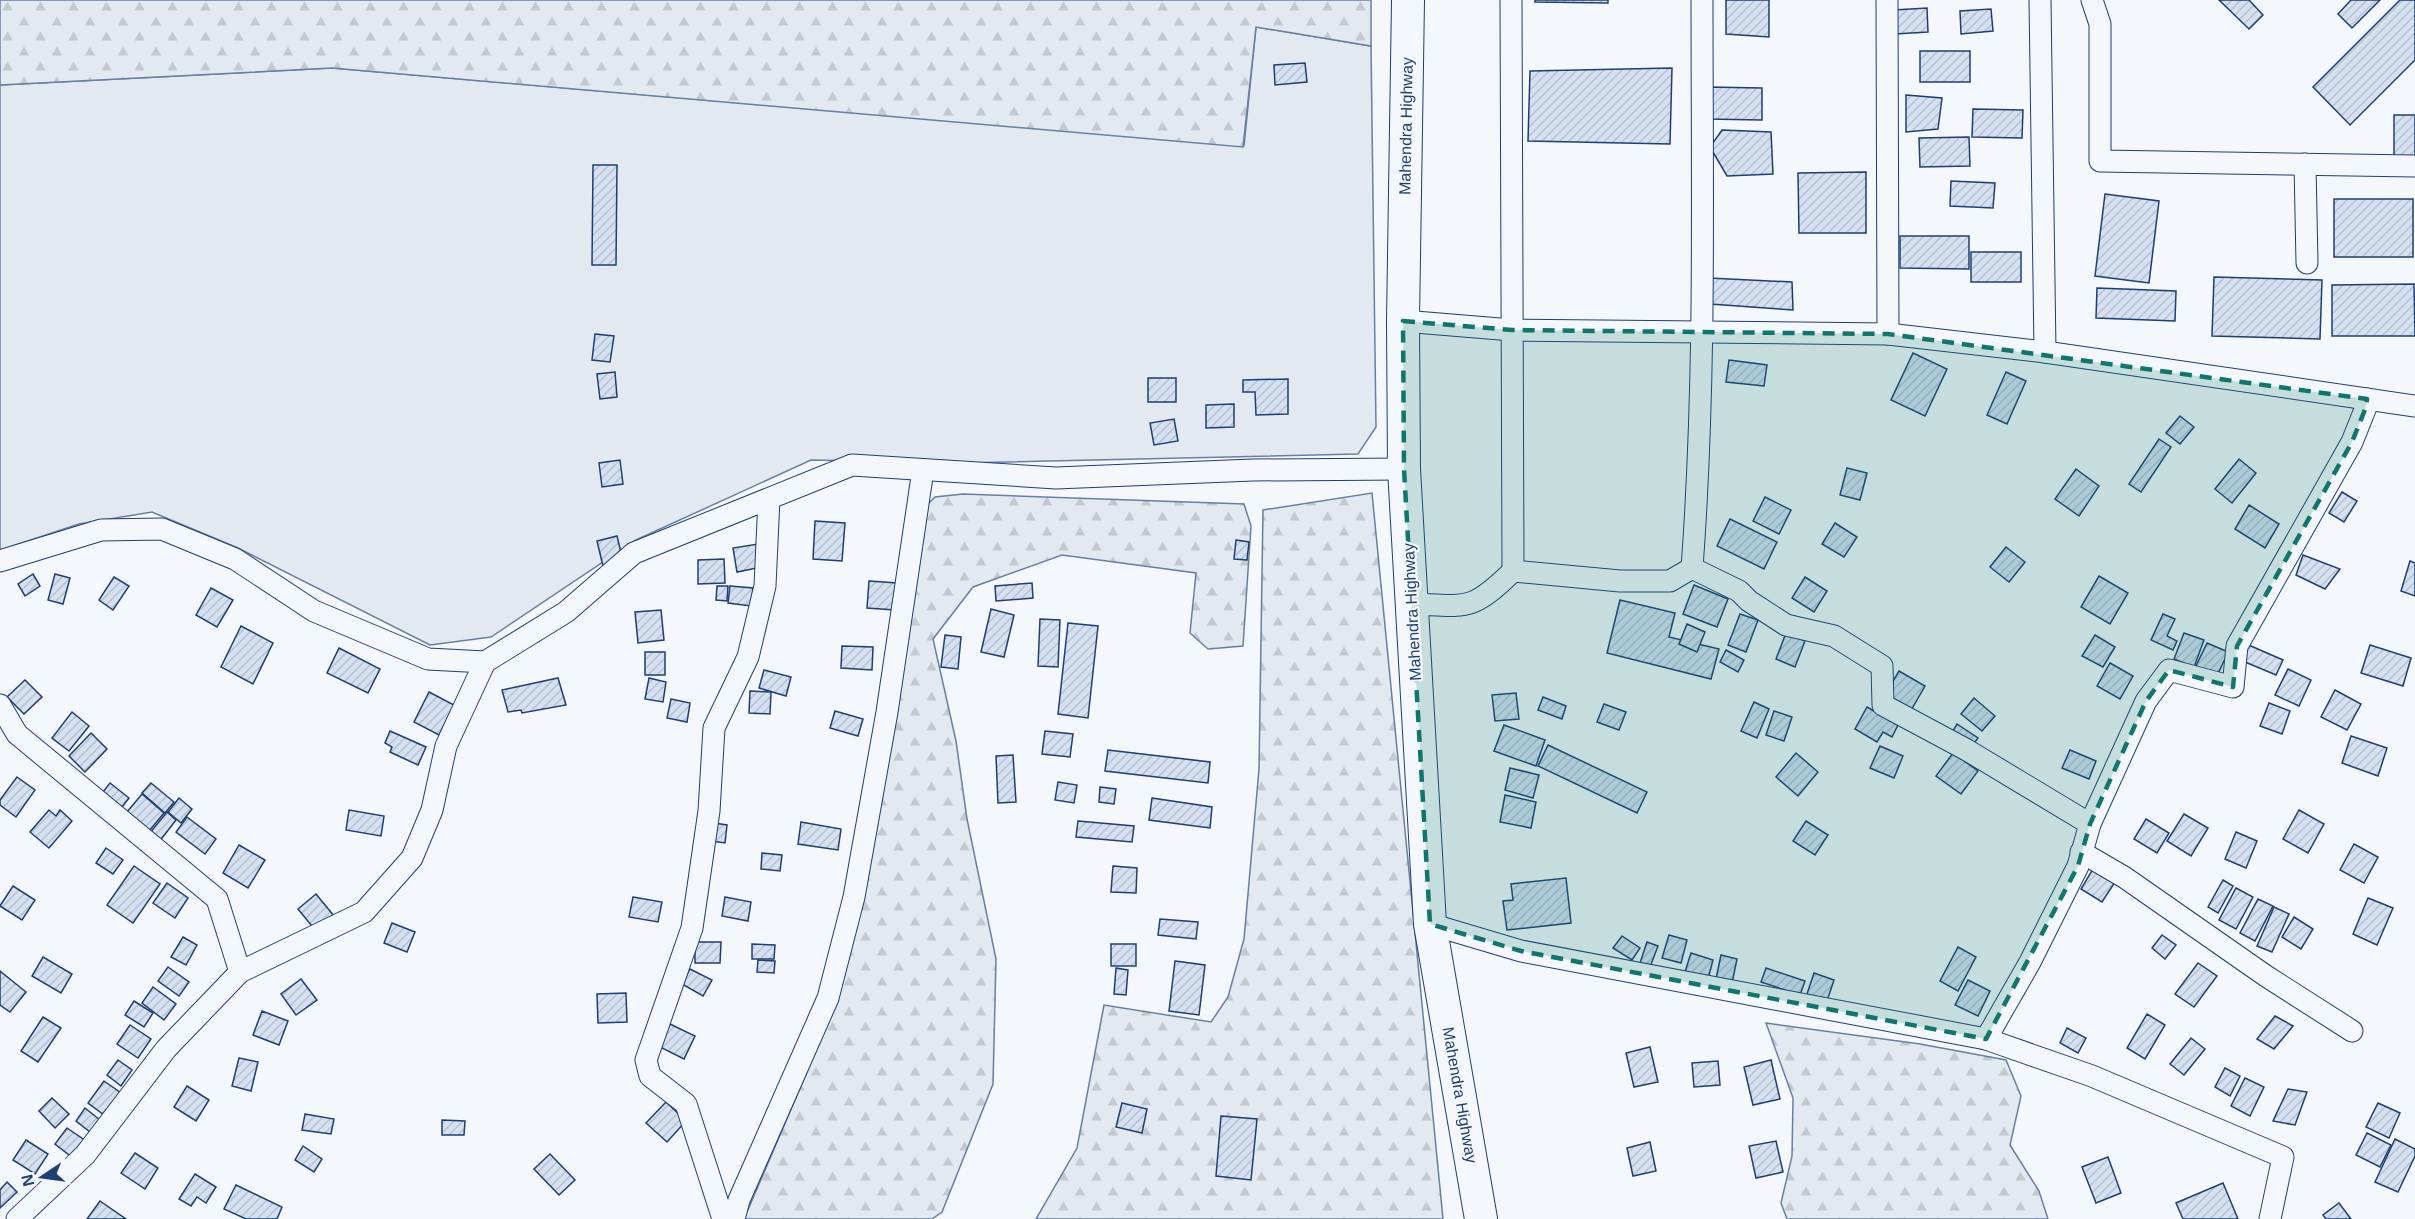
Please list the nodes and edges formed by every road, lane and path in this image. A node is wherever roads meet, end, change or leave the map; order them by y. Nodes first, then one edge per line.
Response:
1 (1408, 0) edge
2 (1512, 0) edge
3 (1702, 0) edge
4 (1887, 0) edge
5 (2040, 0) edge
6 (2092, 0) edge
7 (2305, 164) junction
8 (2415, 166) edge
9 (2307, 263) dead end
10 (1403, 321) junction
11 (1512, 330) junction
12 (1703, 330) junction
13 (1887, 334) junction
14 (2045, 352) junction
15 (2367, 399) junction
16 (2415, 406) edge
17 (1404, 469) junction
18 (923, 470) junction
19 (769, 499) junction
20 (0, 561) edge
21 (1692, 568) junction
22 (1513, 571) junction
23 (1412, 604) junction
24 (485, 662) junction
25 (0, 705) edge
26 (2090, 824) junction
27 (2081, 852) junction
28 (1430, 924) junction
29 (240, 972) junction
30 (2352, 1031) dead end
31 (1986, 1039) junction
32 (17, 1219) edge
33 (723, 1219) edge
34 (734, 1219) edge
35 (1481, 1219) edge
36 (2270, 1219) edge

1 - 10 highway, Mahendra Highway
2 - 11 street
3 - 12 street
4 - 13 street
5 - 14 street
6 - 7 street
7 - 8 street
7 - 9 street
10 - 11 street
10 - 17 highway, Mahendra Highway
11 - 12 street
11 - 22 street
12 - 13 street
12 - 21 street
13 - 14 street
14 - 15 street
15 - 16 street
15 - 26 street
17 - 18 street
17 - 23 highway, Mahendra Highway
18 - 19 street
18 - 34 street
19 - 24 street
19 - 33 street
20 - 24 street
21 - 22 street
21 - 26 street
22 - 23 street
23 - 28 highway, Mahendra Highway
24 - 29 street
25 - 29 street
26 - 27 street
27 - 30 street
27 - 31 street
28 - 31 street
28 - 35 highway, Mahendra Highway
29 - 32 street
31 - 36 street

